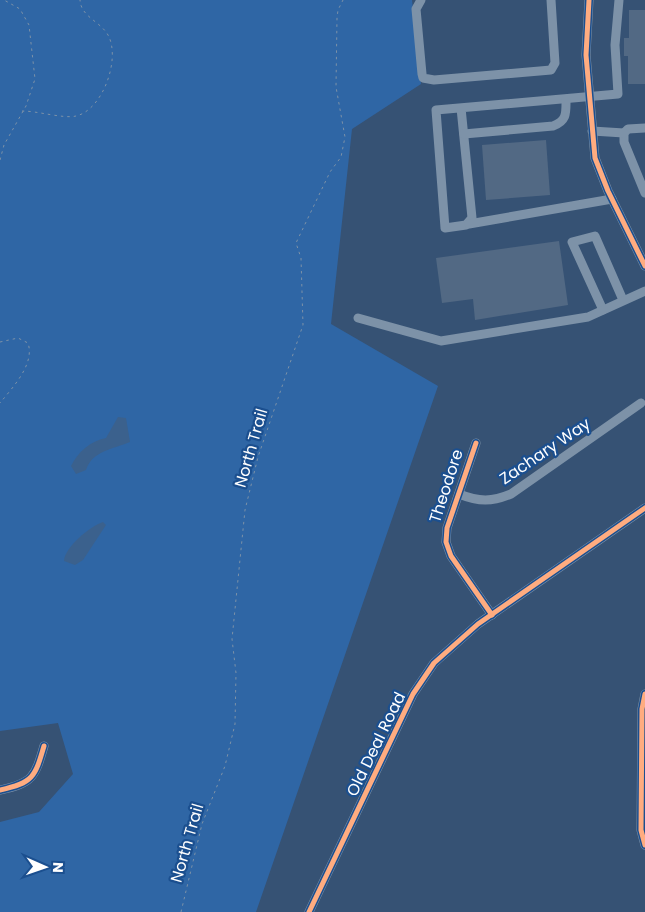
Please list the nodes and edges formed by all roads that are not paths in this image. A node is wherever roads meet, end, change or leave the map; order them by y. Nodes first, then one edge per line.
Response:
1 (421, 0) edge
2 (551, 0) edge
3 (589, 0) edge
4 (619, 0) edge
5 (589, 98) junction
6 (566, 100) junction
7 (461, 108) junction
8 (645, 128) edge
9 (592, 131) junction
10 (624, 133) junction
11 (464, 134) junction
12 (645, 194) edge
13 (612, 199) junction
14 (469, 224) junction
15 (645, 266) edge
16 (645, 291) edge
17 (623, 300) junction
18 (603, 310) junction
19 (358, 318) dead end
20 (641, 403) dead end
21 (476, 442) dead end
22 (459, 494) junction
23 (645, 508) edge
24 (492, 615) junction
25 (645, 694) edge
26 (44, 746) dead end
27 (0, 790) edge
28 (645, 845) edge
29 (309, 912) edge

1 - 2 street
3 - 5 street
4 - 5 street
5 - 6 street
5 - 9 street
6 - 7 street
6 - 11 street
7 - 11 street
7 - 14 street
8 - 10 street
9 - 10 street
9 - 13 street
10 - 12 street
11 - 14 street
13 - 14 street
13 - 15 street
16 - 17 street
17 - 18 street
17 - 18 street
18 - 19 street
20 - 22 street, Zachary Way
21 - 22 street, Theodore
22 - 24 street, Theodore
23 - 24 street, Old Deal Road
24 - 29 street, Old Deal Road
25 - 28 street
26 - 27 street

